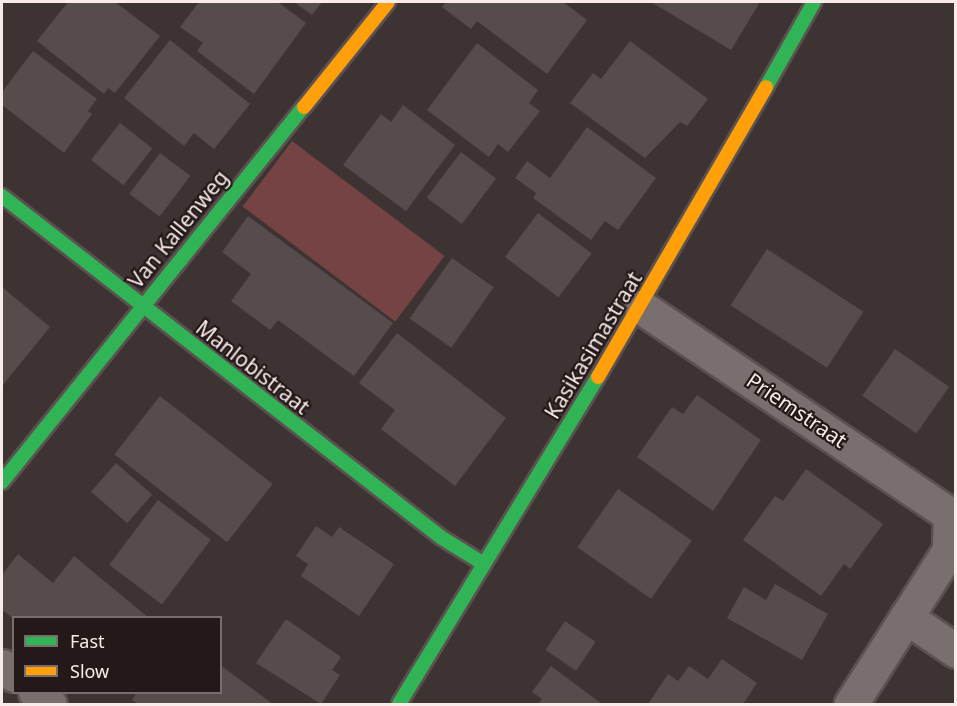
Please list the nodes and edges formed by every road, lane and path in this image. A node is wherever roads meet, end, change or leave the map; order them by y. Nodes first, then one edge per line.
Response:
1 (388, 2) edge
2 (814, 2) edge
3 (2, 195) edge
4 (641, 307) junction
5 (142, 308) junction
6 (2, 482) edge
7 (484, 564) junction
8 (906, 618) junction
9 (956, 651) edge
10 (36, 694) edge
11 (50, 705) edge
12 (399, 705) edge
13 (851, 705) edge

1 - 5 street, Van Kallenweg
2 - 4 street, Kasikasimastraat
3 - 5 street, Manlobistraat
4 - 7 street, Kasikasimastraat
4 - 8 street, Priemstraat
5 - 6 street, Van Kallenweg
5 - 7 street, Manlobistraat
7 - 12 street, Kasikasimastraat
8 - 9 street
8 - 13 street
10 - 11 street

